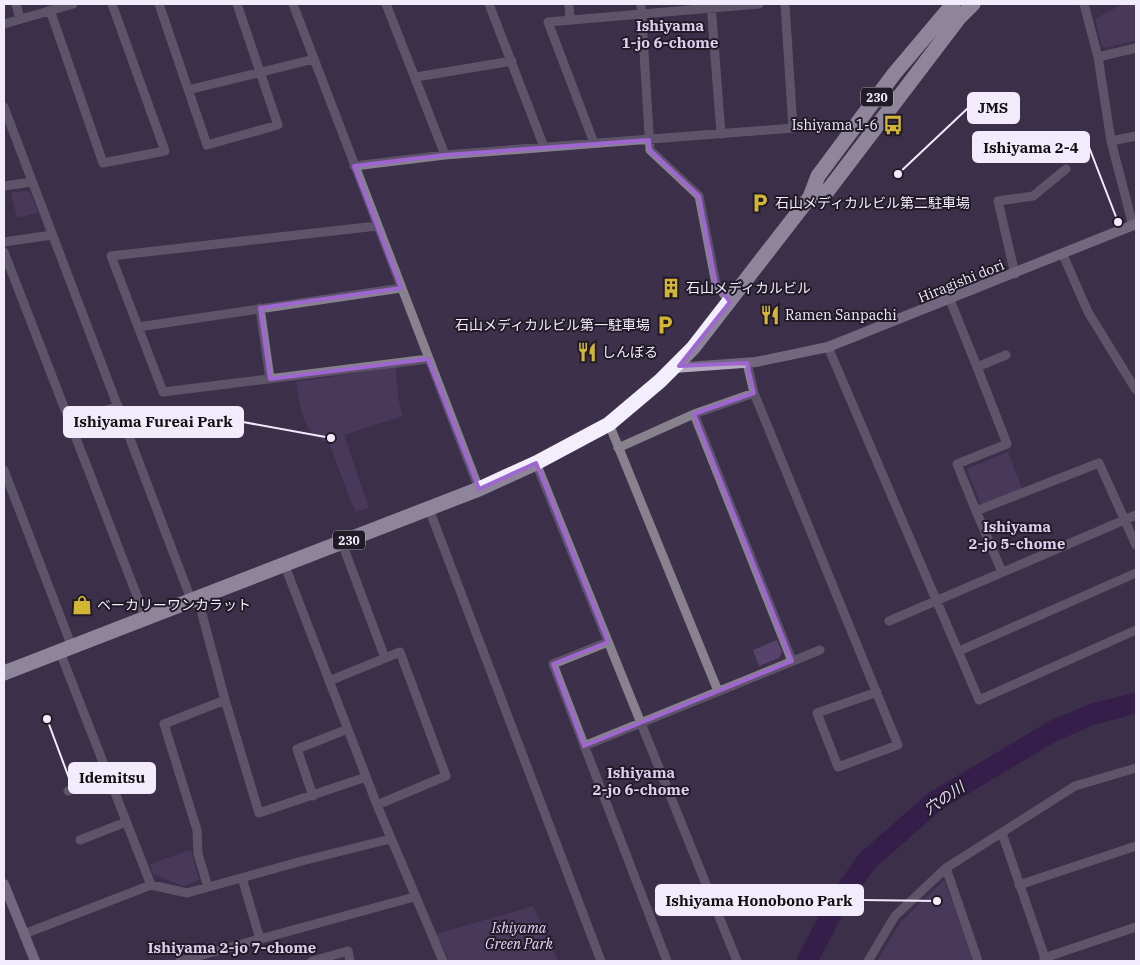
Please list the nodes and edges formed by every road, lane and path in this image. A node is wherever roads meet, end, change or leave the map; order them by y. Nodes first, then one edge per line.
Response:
1 (16, 4) edge
2 (73, 4) edge
3 (112, 4) edge
4 (159, 4) edge
5 (236, 4) edge
6 (293, 4) edge
7 (386, 4) edge
8 (488, 4) edge
9 (569, 4) edge
10 (640, 4) edge
11 (759, 4) edge
12 (785, 4) edge
13 (953, 4) edge
14 (972, 4) edge
15 (1084, 4) edge
16 (711, 6) edge
17 (50, 10) junction
18 (641, 15) junction
19 (20, 19) junction
20 (570, 19) junction
21 (4, 24) edge
22 (1136, 48) edge
23 (1098, 57) junction
24 (314, 58) junction
25 (512, 61) junction
26 (260, 72) junction
27 (416, 77) junction
28 (188, 90) junction
29 (4, 107) edge
30 (721, 134) junction
31 (1136, 136) edge
32 (649, 140) junction
33 (1111, 141) junction
34 (594, 143) junction
35 (544, 147) junction
36 (445, 154) junction
37 (354, 166) junction
38 (1066, 170) dead end
39 (32, 182) junction
40 (4, 186) edge
41 (810, 197) junction
42 (1135, 225) edge
43 (377, 226) junction
44 (52, 234) junction
45 (4, 242) edge
46 (4, 252) edge
47 (1063, 255) junction
48 (1015, 274) junction
49 (401, 288) junction
50 (950, 300) junction
51 (730, 302) junction
52 (260, 308) junction
53 (138, 327) junction
54 (828, 347) junction
55 (1006, 355) dead end
56 (428, 359) junction
57 (747, 363) junction
58 (977, 367) junction
59 (674, 368) junction
60 (270, 379) junction
61 (1136, 390) edge
62 (754, 392) junction
63 (118, 406) junction
64 (694, 414) junction
65 (71, 424) junction
66 (609, 424) junction
67 (618, 448) junction
68 (536, 463) junction
69 (4, 470) edge
70 (479, 489) junction
71 (429, 509) junction
72 (976, 511) junction
73 (1136, 515) edge
74 (1125, 520) junction
75 (342, 543) junction
76 (1136, 544) edge
77 (284, 566) junction
78 (1002, 572) junction
79 (1136, 572) edge
80 (938, 600) junction
81 (195, 601) junction
82 (146, 619) junction
83 (889, 621) dead end
84 (1136, 630) edge
85 (608, 642) junction
86 (66, 650) junction
87 (820, 650) dead end
88 (959, 651) junction
89 (385, 658) junction
90 (792, 660) junction
91 (4, 673) edge
92 (329, 681) junction
93 (718, 690) junction
94 (877, 692) junction
95 (225, 700) junction
96 (640, 723) junction
97 (348, 729) junction
98 (584, 746) junction
99 (1136, 768) edge
100 (108, 776) junction
101 (366, 778) junction
102 (68, 791) dead end
103 (313, 796) junction
104 (377, 805) junction
105 (126, 822) junction
106 (1002, 833) junction
107 (390, 839) junction
108 (80, 840) dead end
109 (1136, 846) edge
110 (946, 868) junction
111 (242, 878) junction
112 (1020, 884) junction
113 (151, 885) junction
114 (208, 887) junction
115 (4, 888) edge
116 (414, 897) junction
117 (1136, 927) edge
118 (24, 934) junction
119 (260, 939) junction
120 (213, 957) edge
121 (1045, 959) edge
122 (35, 961) edge
123 (180, 961) edge
124 (312, 961) edge
125 (350, 961) edge
126 (443, 961) edge
127 (601, 961) edge
128 (668, 961) edge
129 (737, 961) edge
130 (868, 961) edge
131 (978, 961) edge

1 - 19 street
2 - 17 street
3 - 17 street
4 - 28 street
5 - 26 street
6 - 24 street
7 - 27 street
8 - 25 street
9 - 20 street
10 - 18 street
11 - 16 street
12 - 30 street
13 - 41 highway, 230
14 - 41 highway, 230
15 - 23 street
16 - 18 street
16 - 30 street
17 - 19 street
18 - 20 street
18 - 32 street
19 - 21 street
20 - 34 street
22 - 23 street
23 - 33 street
24 - 26 street
24 - 37 street
25 - 27 street
25 - 35 street
26 - 28 street
26 - 28 street
27 - 36 street
29 - 39 street
30 - 32 street
31 - 33 street
32 - 34 street
32 - 51 street
33 - 42 street
34 - 35 street
35 - 36 street
36 - 37 street
37 - 43 street
38 - 48 street
39 - 40 street
39 - 44 street
41 - 51 highway, 230
42 - 47 street, Hiragishi dori
43 - 49 street
43 - 53 street
44 - 45 street
44 - 63 street
46 - 65 street
47 - 48 street, Hiragishi dori
47 - 61 street
48 - 50 street, Hiragishi dori
49 - 52 street
49 - 56 street
50 - 54 street, Hiragishi dori
50 - 58 street
51 - 59 highway, 230
52 - 53 street
52 - 60 street
53 - 60 street
54 - 57 street, Hiragishi dori
54 - 80 street
55 - 58 street
56 - 60 street
56 - 70 street
57 - 59 street, Hiragishi dori
57 - 62 street
58 - 72 street
59 - 66 highway, 230
62 - 64 street
62 - 94 street
63 - 65 street
63 - 81 street
64 - 67 street
64 - 90 street
65 - 82 street
66 - 67 street
66 - 68 highway, 230
67 - 93 street
68 - 70 highway, 230
68 - 85 street
69 - 86 street
70 - 71 highway, 230
71 - 75 highway, 230
71 - 127 street
72 - 74 street
72 - 78 street
73 - 74 street
74 - 76 street
74 - 78 street
75 - 77 highway, 230
75 - 89 street
77 - 81 highway, 230
77 - 92 street
78 - 80 street
79 - 88 street
80 - 83 street
80 - 88 street
81 - 82 highway, 230
81 - 95 street
82 - 86 highway, 230
84 - 88 street
85 - 96 street
85 - 98 street
86 - 91 highway, 230
86 - 100 street
87 - 90 street
89 - 92 street
89 - 104 street
90 - 93 street
92 - 97 street
93 - 96 street
94 - 94 street
95 - 103 street
95 - 114 street
96 - 98 street
96 - 129 street
97 - 101 street
97 - 103 street
98 - 128 street
99 - 106 street
100 - 102 street
100 - 105 street
101 - 103 street
101 - 104 street
104 - 107 street
105 - 108 street
105 - 113 street
106 - 110 street
106 - 112 street
107 - 111 street
107 - 116 street
109 - 112 street
110 - 130 street
110 - 131 street
111 - 114 street
111 - 119 street
112 - 121 street
113 - 114 street
113 - 118 street
115 - 118 street
116 - 119 street
116 - 126 street
117 - 121 street
118 - 122 street
119 - 120 street
120 - 123 street
124 - 125 street

